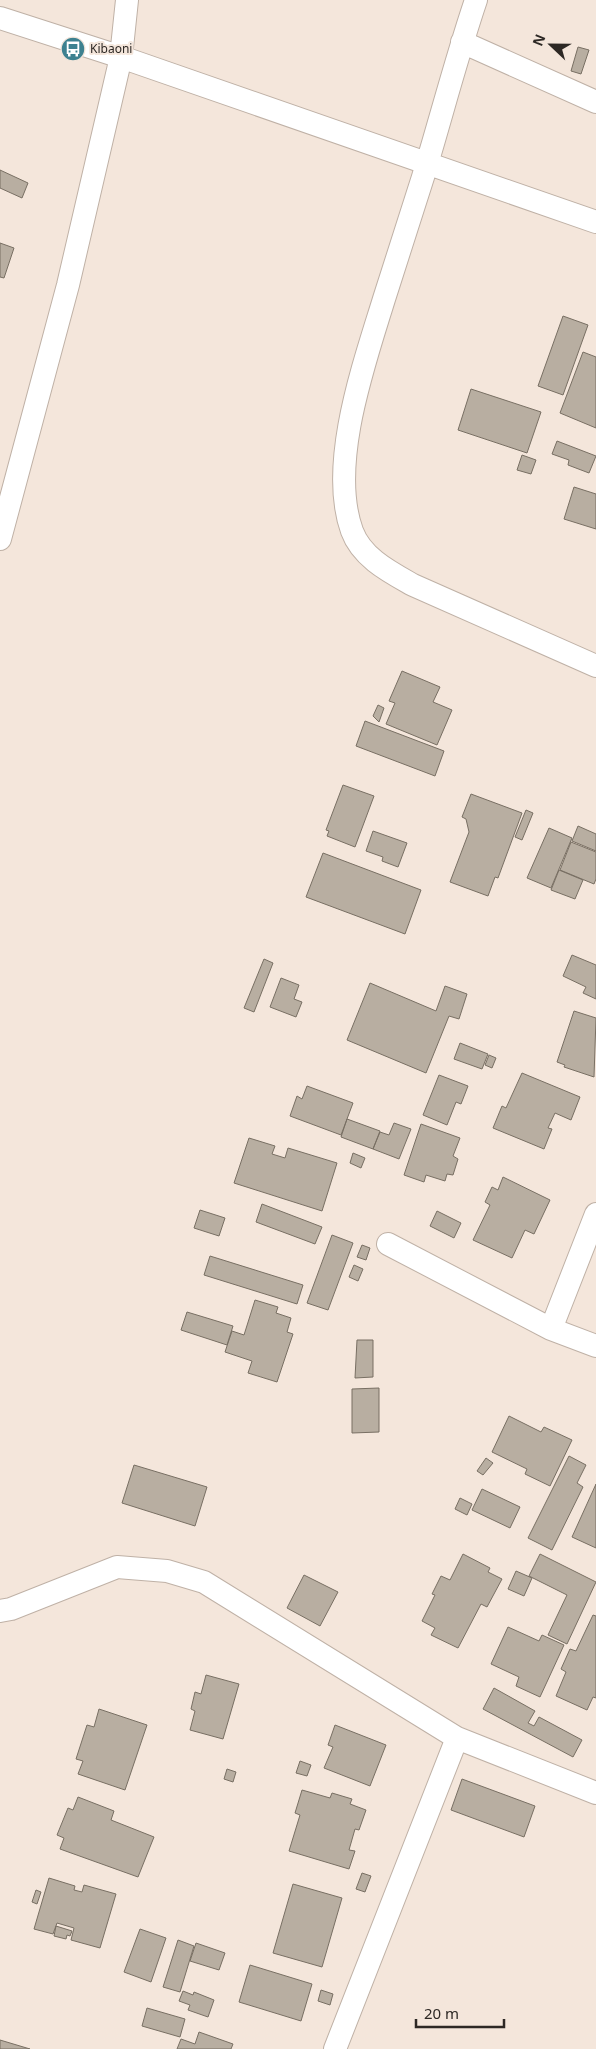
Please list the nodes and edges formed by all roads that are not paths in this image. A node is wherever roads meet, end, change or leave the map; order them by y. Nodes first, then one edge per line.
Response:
1 (127, 0) edge
2 (476, 0) edge
3 (0, 18) edge
4 (462, 42) junction
5 (121, 57) junction
6 (596, 102) edge
7 (428, 162) junction
8 (596, 222) edge
9 (0, 538) edge
10 (596, 666) edge
11 (596, 1214) edge
12 (388, 1244) dead end
13 (551, 1329) junction
14 (596, 1346) edge
15 (0, 1611) edge
16 (457, 1738) junction
17 (596, 1793) edge
18 (335, 2049) edge

1 - 5 street
2 - 4 street
3 - 5 street
4 - 6 street
4 - 7 street
5 - 7 street
5 - 9 street
7 - 8 street
7 - 10 street
11 - 13 street
12 - 13 street
13 - 14 street
15 - 16 street
16 - 17 street
16 - 18 street

